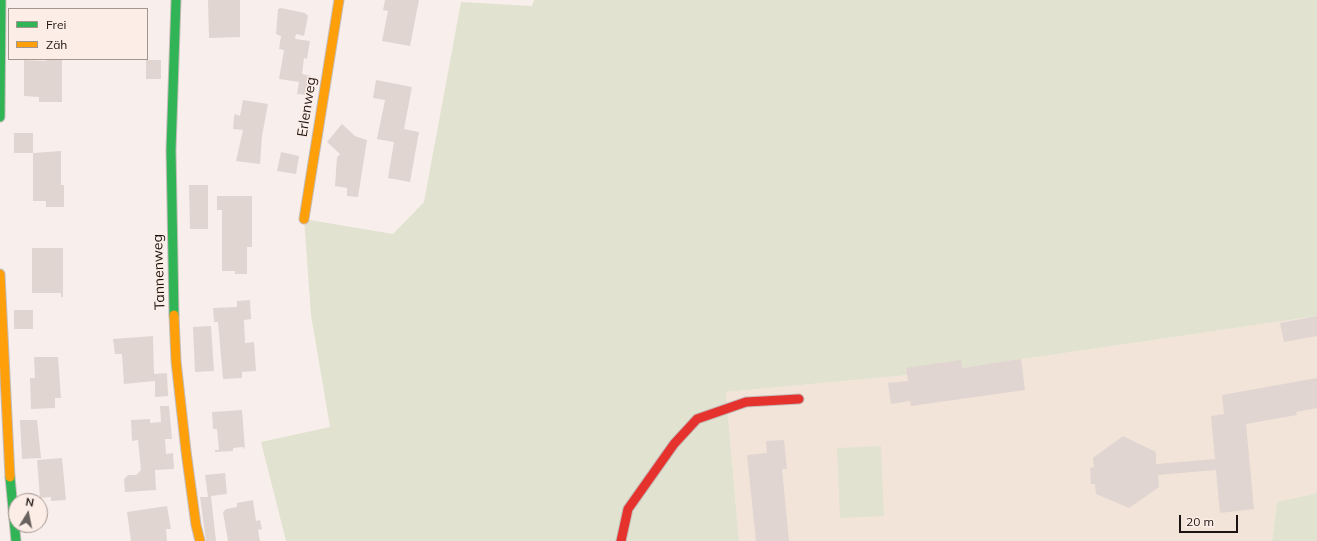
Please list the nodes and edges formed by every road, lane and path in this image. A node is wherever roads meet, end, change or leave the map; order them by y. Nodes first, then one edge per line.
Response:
1 (1, 0) edge
2 (176, 0) edge
3 (340, 0) edge
4 (0, 117) edge
5 (304, 219) dead end
6 (0, 274) edge
7 (799, 399) dead end
8 (16, 541) edge
9 (200, 541) edge
10 (622, 541) edge

1 - 4 street
2 - 9 street, Tannenweg
3 - 5 street, Erlenweg
6 - 8 street
7 - 10 street

